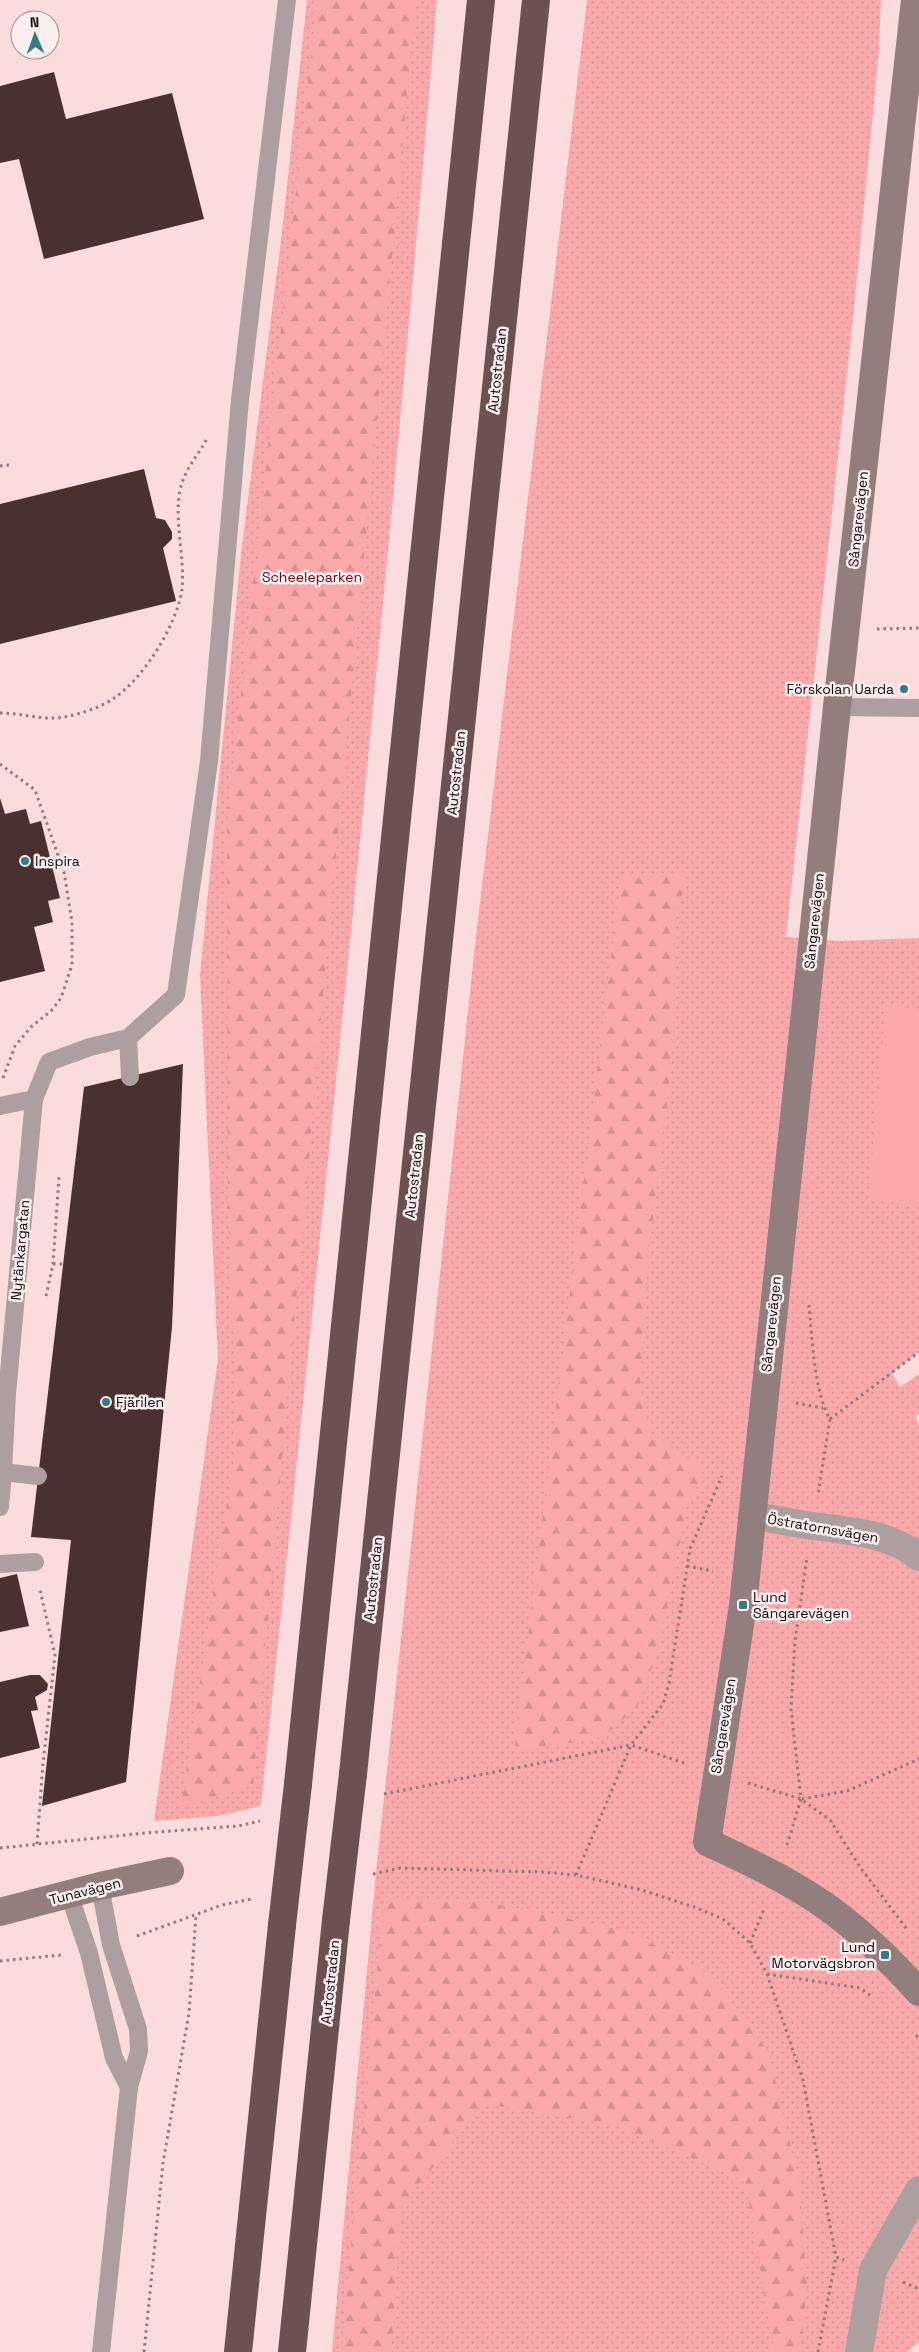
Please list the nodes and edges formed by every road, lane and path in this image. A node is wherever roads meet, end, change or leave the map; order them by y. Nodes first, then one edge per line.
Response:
1 (287, 0) edge
2 (481, 0) edge
3 (536, 0) edge
4 (915, 0) edge
5 (210, 431) dead end
6 (0, 466) edge
7 (9, 466) dead end
8 (919, 628) edge
9 (876, 629) dead end
10 (837, 707) junction
11 (919, 708) edge
12 (0, 713) edge
13 (0, 764) edge
14 (128, 1038) junction
15 (130, 1077) dead end
16 (3, 1081) dead end
17 (34, 1100) junction
18 (0, 1106) edge
19 (58, 1177) dead end
20 (53, 1264) junction
21 (63, 1264) dead end
22 (49, 1287) dead end
23 (919, 1352) edge
24 (4, 1394) edge
25 (3, 1472) junction
26 (724, 1472) dead end
27 (38, 1476) dead end
28 (0, 1506) edge
29 (752, 1515) junction
30 (812, 1526) junction
31 (919, 1557) edge
32 (35, 1562) dead end
33 (0, 1564) edge
34 (687, 1566) junction
35 (710, 1570) dead end
36 (43, 1609) dead end
37 (631, 1745) junction
38 (919, 1759) edge
39 (716, 1774) junction
40 (376, 1795) dead end
41 (801, 1799) junction
42 (266, 1820) dead end
43 (37, 1844) junction
44 (0, 1848) edge
45 (170, 1871) dead end
46 (367, 1875) dead end
47 (576, 1875) junction
48 (100, 1886) junction
49 (69, 1894) junction
50 (261, 1897) dead end
51 (0, 1912) edge
52 (196, 1915) junction
53 (904, 1926) dead end
54 (112, 1945) junction
55 (89, 1953) junction
56 (0, 1961) edge
57 (767, 1974) junction
58 (919, 1992) edge
59 (870, 1995) dead end
60 (130, 2087) junction
61 (919, 2190) edge
62 (836, 2257) junction
63 (873, 2270) junction
64 (919, 2289) edge
65 (101, 2352) edge
66 (144, 2352) edge
67 (238, 2352) edge
68 (292, 2352) edge
69 (818, 2352) edge
70 (859, 2352) edge

1 - 14 lane
2 - 67 highway, bridge
3 - 68 highway, Autostradan, bridge
4 - 10 street, Sångarevägen
5 - 12 path
6 - 7 path
8 - 9 path
10 - 11 lane
10 - 29 street, Sångarevägen
13 - 16 path
14 - 15 lane
14 - 17 lane, Nytänkargatan
17 - 18 lane
17 - 24 lane, Nytänkargatan
19 - 20 path
20 - 21 path
20 - 22 path
23 - 30 path
24 - 25 lane, Nytänkargatan
25 - 27 lane
25 - 28 lane, Nytänkargatan
26 - 34 path
29 - 30 street, Östratornsvägen
29 - 39 street, Sångarevägen
30 - 31 street, Östratornsvägen
30 - 41 path
32 - 33 lane
34 - 35 path
34 - 37 path
36 - 43 path
37 - 39 path
37 - 40 path
37 - 47 path
38 - 41 path
39 - 41 path
39 - 58 street, Sångarevägen
41 - 53 path
42 - 43 path
43 - 44 path
45 - 48 street, Tunavägen
46 - 47 path
47 - 57 path
48 - 49 street, Tunavägen
48 - 54 lane
49 - 51 street, Tunavägen
49 - 55 lane
50 - 52 path
52 - 54 path
52 - 66 path
54 - 60 lane
55 - 56 path
55 - 60 lane
57 - 59 path
57 - 62 path
60 - 65 lane
61 - 63 street
62 - 63 path
62 - 69 path
63 - 64 path
63 - 70 street

